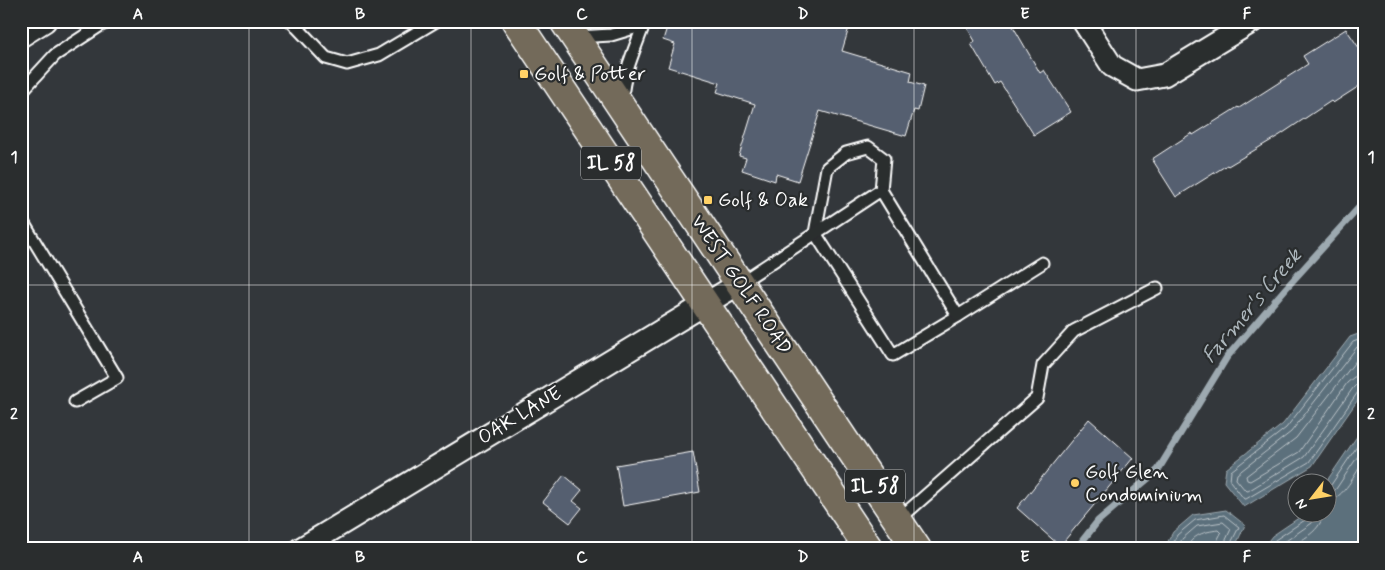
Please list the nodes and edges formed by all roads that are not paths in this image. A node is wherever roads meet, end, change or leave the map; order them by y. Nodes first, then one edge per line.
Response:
1 (45, 21) edge
2 (112, 21) edge
3 (291, 21) edge
4 (436, 21) edge
5 (516, 21) edge
6 (1083, 21) edge
7 (1253, 21) edge
8 (644, 23) edge
9 (569, 29) edge
10 (21, 36) edge
11 (21, 92) edge
12 (622, 108) junction
13 (881, 190) junction
14 (21, 219) edge
15 (815, 233) junction
16 (1042, 263) dead end
17 (740, 283) junction
18 (1157, 288) dead end
19 (705, 304) junction
20 (958, 316) junction
21 (75, 402) dead end
22 (898, 520) junction
23 (300, 549) edge
24 (869, 549) edge
25 (917, 549) edge

1 - 10 street
2 - 11 lane
3 - 4 lane
5 - 19 main road, WEST GOLF ROAD / IL 58
6 - 7 street
8 - 9 lane
8 - 12 lane
9 - 12 main road, WEST GOLF ROAD / IL 58
12 - 17 main road, WEST GOLF ROAD / IL 58
13 - 15 lane
13 - 15 lane
13 - 20 lane
14 - 21 lane
15 - 17 lane
15 - 20 lane
16 - 20 lane
17 - 19 street, OAK LANE
17 - 22 main road, WEST GOLF ROAD / IL 58
18 - 22 lane
19 - 23 street, OAK LANE
19 - 24 main road, WEST GOLF ROAD / IL 58
22 - 25 main road, WEST GOLF ROAD / IL 58

